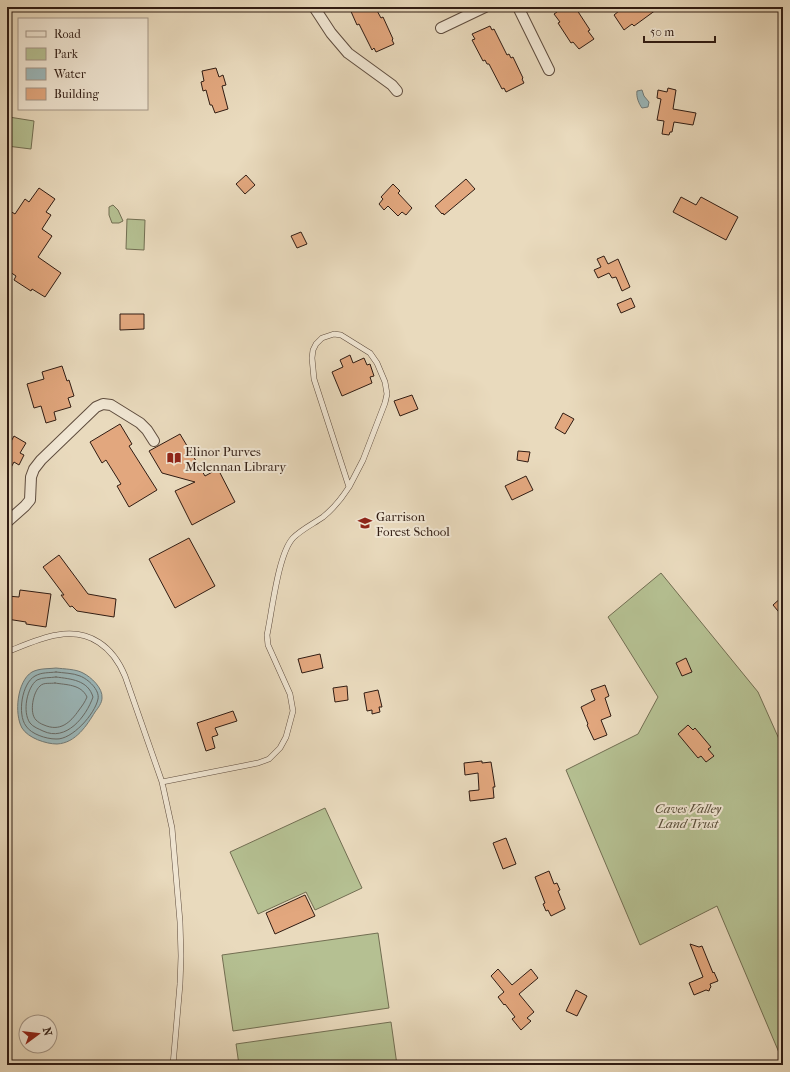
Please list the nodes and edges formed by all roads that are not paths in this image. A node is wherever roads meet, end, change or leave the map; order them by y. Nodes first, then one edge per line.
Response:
1 (314, 7) edge
2 (485, 7) edge
3 (518, 7) edge
4 (441, 28) dead end
5 (549, 70) dead end
6 (397, 91) dead end
7 (154, 441) dead end
8 (349, 486) junction
9 (7, 522) edge
10 (7, 652) edge
11 (162, 782) junction
12 (173, 1065) edge

1 - 6 street
2 - 4 street
3 - 5 street
7 - 9 street
8 - 8 lane
8 - 11 lane
10 - 11 lane
11 - 12 lane

